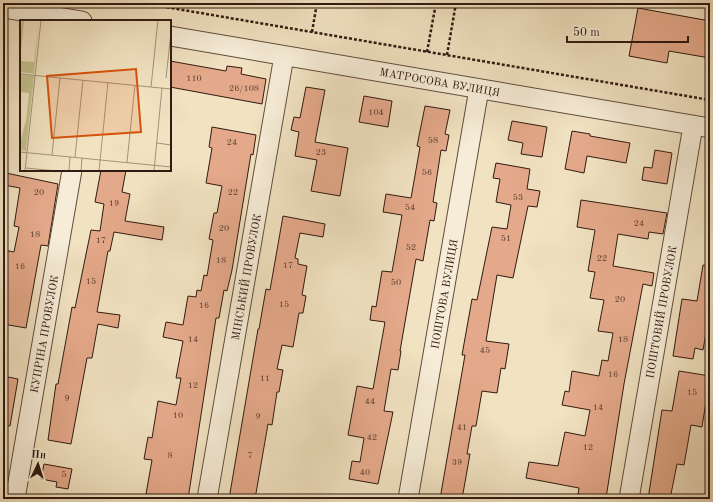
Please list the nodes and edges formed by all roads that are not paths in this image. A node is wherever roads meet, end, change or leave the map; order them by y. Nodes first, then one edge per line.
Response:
1 (3, 8) edge
2 (76, 20) edge
3 (171, 36) edge
4 (284, 56) junction
5 (479, 89) junction
6 (702, 127) edge
7 (72, 171) edge
8 (15, 499) edge
9 (207, 499) edge
10 (408, 499) edge
11 (629, 499) edge

1 - 2 street
3 - 4 street, МАТРОСОВА ВУЛИЦЯ
4 - 5 street, МАТРОСОВА ВУЛИЦЯ
4 - 9 street, МІНСЬКИЙ ПРОВУЛОК
5 - 6 street, МАТРОСОВА ВУЛИЦЯ
5 - 10 street, ПОШТОВА ВУЛИЦЯ
6 - 11 street, ПОШТОВИЙ ПРОВУЛОК
7 - 8 street, КУПРІНА ПРОВУЛОК

